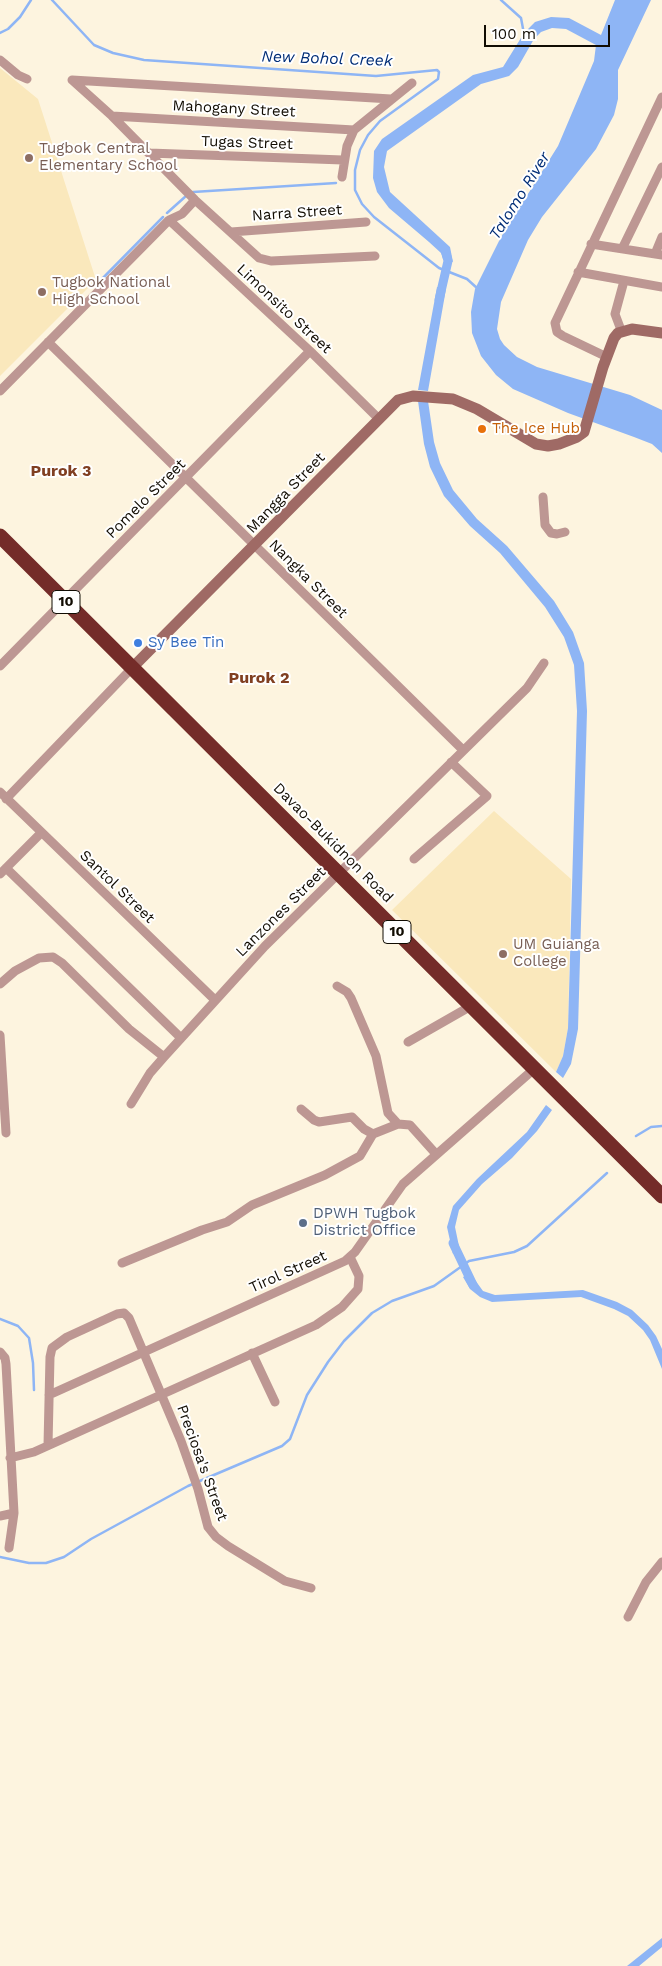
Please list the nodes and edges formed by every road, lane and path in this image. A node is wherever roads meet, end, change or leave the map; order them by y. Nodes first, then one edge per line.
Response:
1 (0, 60) edge
2 (27, 79) dead end
3 (412, 83) dead end
4 (391, 99) junction
5 (662, 99) edge
6 (112, 116) junction
7 (354, 130) junction
8 (149, 153) junction
9 (343, 160) junction
10 (662, 167) edge
11 (342, 177) dead end
12 (195, 200) junction
13 (169, 220) junction
14 (366, 222) dead end
15 (231, 232) junction
16 (662, 237) edge
17 (591, 244) junction
18 (622, 249) junction
19 (658, 255) edge
20 (375, 256) dead end
21 (578, 272) junction
22 (624, 281) junction
23 (662, 287) edge
24 (621, 330) junction
25 (662, 332) edge
26 (48, 342) junction
27 (310, 351) junction
28 (605, 362) junction
29 (0, 391) edge
30 (379, 419) junction
31 (186, 478) junction
32 (543, 496) dead end
33 (565, 532) dead end
34 (0, 536) edge
35 (255, 546) junction
36 (64, 601) junction
37 (544, 663) dead end
38 (0, 666) edge
39 (132, 668) junction
40 (463, 750) junction
41 (451, 762) junction
42 (3, 795) edge
43 (41, 833) junction
44 (414, 859) dead end
45 (3, 871) edge
46 (339, 874) junction
47 (0, 984) edge
48 (337, 986) dead end
49 (216, 1000) junction
50 (471, 1006) junction
51 (0, 1036) edge
52 (181, 1038) junction
53 (408, 1042) dead end
54 (1, 1053) edge
55 (164, 1057) junction
56 (534, 1069) junction
57 (131, 1104) dead end
58 (301, 1109) dead end
59 (398, 1124) junction
60 (6, 1133) dead end
61 (372, 1134) junction
62 (436, 1154) junction
63 (662, 1196) edge
64 (350, 1257) junction
65 (122, 1263) dead end
66 (0, 1352) edge
67 (144, 1352) junction
68 (252, 1354) junction
69 (162, 1393) junction
70 (49, 1395) junction
71 (275, 1402) dead end
72 (3, 1403) edge
73 (4, 1432) edge
74 (48, 1445) junction
75 (10, 1458) junction
76 (0, 1472) edge
77 (11, 1472) junction
78 (14, 1513) junction
79 (0, 1516) edge
80 (9, 1548) dead end
81 (662, 1562) edge
82 (311, 1588) dead end
83 (628, 1617) dead end

1 - 2 street
3 - 4 street
4 - 6 street
4 - 7 street
5 - 17 street
6 - 7 street, Mahogany Street
6 - 8 street
7 - 9 street
8 - 9 street, Tugas Street
8 - 12 street
9 - 11 street
10 - 18 street
12 - 13 street
12 - 15 street
13 - 26 street
13 - 27 street, Limonsito Street
14 - 15 street, Narra Street
15 - 20 street
16 - 19 street
17 - 18 street
17 - 21 street
18 - 19 street
21 - 22 street
21 - 28 street
22 - 23 street
22 - 24 street
24 - 25 street
24 - 28 street, Mangga Street
26 - 29 street
26 - 31 street, Nangka Street
27 - 30 street, Limonsito Street
27 - 31 street, Pomelo Street
28 - 30 street, Mangga Street
30 - 35 street, Mangga Street
31 - 35 street, Nangka Street
31 - 36 street, Pomelo Street
32 - 33 street
34 - 36 highway, Davao-Bukidnon Road / 10
35 - 39 street, Mangga Street
35 - 40 street, Nangka Street
36 - 38 street, Pomelo Street
36 - 39 highway, Davao-Bukidnon Road / 10
37 - 40 street, Lanzones Street
39 - 42 street, Mangga Street
39 - 46 highway, Davao-Bukidnon Road / 10
40 - 41 street, Lanzones Street
41 - 44 street
41 - 46 street, Lanzones Street
42 - 43 street, Santol Street
43 - 45 street
43 - 49 street, Santol Street
45 - 52 street
46 - 49 street, Lanzones Street
46 - 50 highway, Davao-Bukidnon Road / 10
47 - 55 street
48 - 59 street
49 - 52 street, Lanzones Street
50 - 53 street
50 - 56 highway, Davao-Bukidnon Road / 10
51 - 54 street
52 - 55 street, Lanzones Street
54 - 60 street
55 - 57 street, Lanzones Street
56 - 62 street, Tirol Street
56 - 63 highway, Davao-Bukidnon Road / 10
58 - 61 street
59 - 61 street
59 - 62 street
61 - 65 street
62 - 64 street, Tirol Street
64 - 67 street, Tirol Street
64 - 68 street
66 - 72 street
67 - 69 street, Preciosa's Street
67 - 70 street, Tirol Street
67 - 70 street, Preciosa's Street
68 - 69 street
68 - 71 street
69 - 74 street
69 - 82 street, Preciosa's Street
70 - 74 street
72 - 73 street
73 - 75 street
74 - 75 street
75 - 77 street
76 - 77 street
77 - 78 street
78 - 79 street
78 - 80 street
81 - 83 street

